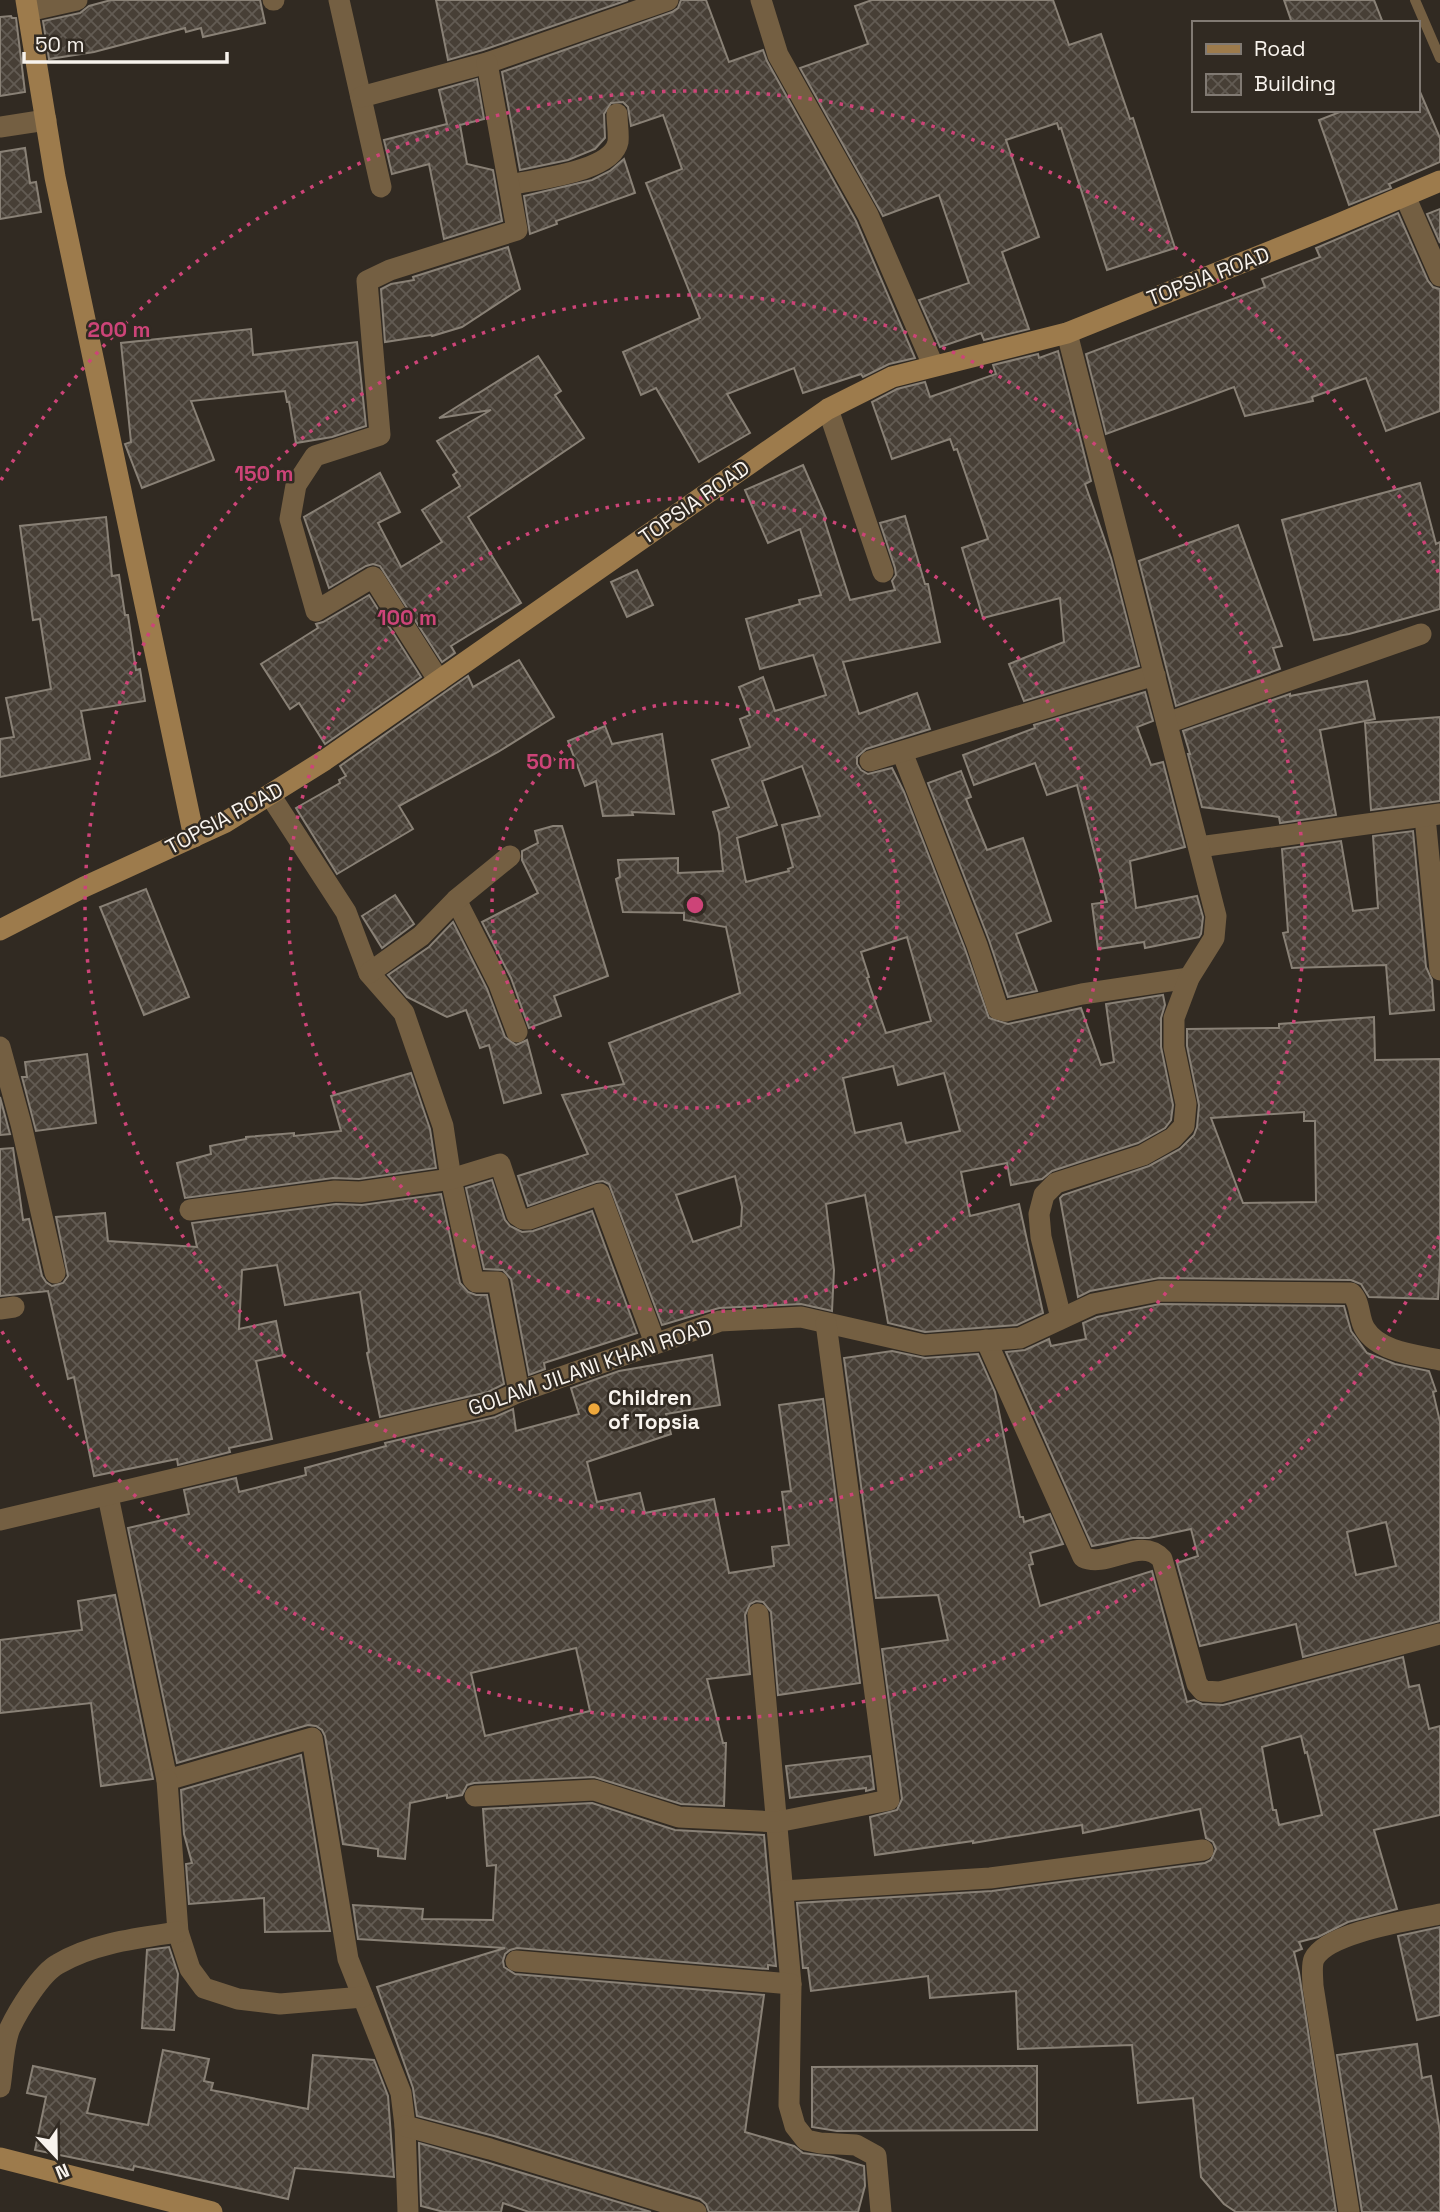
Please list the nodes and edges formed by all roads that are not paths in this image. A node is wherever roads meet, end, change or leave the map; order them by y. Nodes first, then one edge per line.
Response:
1 (77, 0) edge
2 (340, 0) edge
3 (668, 0) edge
4 (761, 0) edge
5 (1416, 0) edge
6 (27, 5) edge
7 (1440, 58) edge
8 (487, 63) junction
9 (361, 97) junction
10 (617, 114) dead end
11 (46, 120) junction
12 (0, 127) edge
13 (1440, 181) edge
14 (510, 185) junction
15 (382, 187) dead end
16 (1405, 196) junction
17 (1440, 276) edge
18 (1067, 333) junction
19 (933, 365) junction
20 (828, 409) junction
21 (883, 572) dead end
22 (1421, 634) dead end
23 (1154, 675) junction
24 (439, 681) junction
25 (1167, 723) junction
26 (902, 752) junction
27 (870, 761) dead end
28 (270, 794) junction
29 (1432, 816) edge
30 (194, 837) junction
31 (1199, 847) junction
32 (510, 856) dead end
33 (456, 900) junction
34 (0, 930) edge
35 (1440, 970) edge
36 (369, 973) junction
37 (1189, 978) junction
38 (517, 1032) dead end
39 (0, 1047) edge
40 (451, 1179) junction
41 (190, 1210) dead end
42 (55, 1273) dead end
43 (1060, 1318) junction
44 (826, 1323) junction
45 (986, 1340) junction
46 (655, 1343) junction
47 (1440, 1360) edge
48 (519, 1392) junction
49 (108, 1496) junction
50 (0, 1520) edge
51 (758, 1614) dead end
52 (1440, 1634) edge
53 (167, 1780) junction
54 (475, 1796) dead end
55 (778, 1822) junction
56 (1203, 1850) dead end
57 (783, 1891) junction
58 (1440, 1914) edge
59 (177, 1932) junction
60 (516, 1961) dead end
61 (791, 1984) junction
62 (363, 1997) junction
63 (0, 2087) edge
64 (405, 2126) junction
65 (0, 2158) edge
66 (212, 2212) edge
67 (408, 2212) edge
68 (695, 2212) edge
69 (881, 2212) edge
70 (1349, 2212) edge

1 - 6 street
2 - 9 street
3 - 8 street
4 - 19 street
5 - 7 lane
6 - 11 street
8 - 9 street
8 - 14 street
9 - 15 street
10 - 14 street
11 - 12 street
11 - 30 street
13 - 16 street, TOPSIA ROAD
14 - 24 street
16 - 17 street
16 - 18 street, TOPSIA ROAD
18 - 19 street, TOPSIA ROAD
18 - 23 street
19 - 20 street, TOPSIA ROAD
20 - 21 street
20 - 24 street, TOPSIA ROAD
22 - 25 street
23 - 25 street
23 - 26 street
24 - 28 street, TOPSIA ROAD
25 - 31 street
26 - 27 street
26 - 37 street
28 - 30 street, TOPSIA ROAD
28 - 36 street
29 - 31 street
29 - 35 street
30 - 34 street, TOPSIA ROAD
31 - 37 street
32 - 33 street
33 - 36 street
33 - 38 street
36 - 40 street
37 - 43 street
39 - 42 street
40 - 41 street
40 - 46 street
40 - 48 street
43 - 45 street, GOLAM JILANI KHAN ROAD
43 - 47 street, GOLAM JILANI KHAN ROAD
44 - 45 street, GOLAM JILANI KHAN ROAD
44 - 46 street, GOLAM JILANI KHAN ROAD
44 - 55 street
45 - 52 street
46 - 48 street, GOLAM JILANI KHAN ROAD
48 - 49 street, GOLAM JILANI KHAN ROAD
49 - 50 street, GOLAM JILANI KHAN ROAD
49 - 53 street
51 - 55 street
53 - 59 street
53 - 62 street
54 - 55 street
55 - 57 street
56 - 57 street
57 - 61 street
58 - 70 street
59 - 62 street
59 - 63 street
60 - 61 street
61 - 69 street
62 - 64 street
64 - 67 street
64 - 68 street
65 - 66 street

